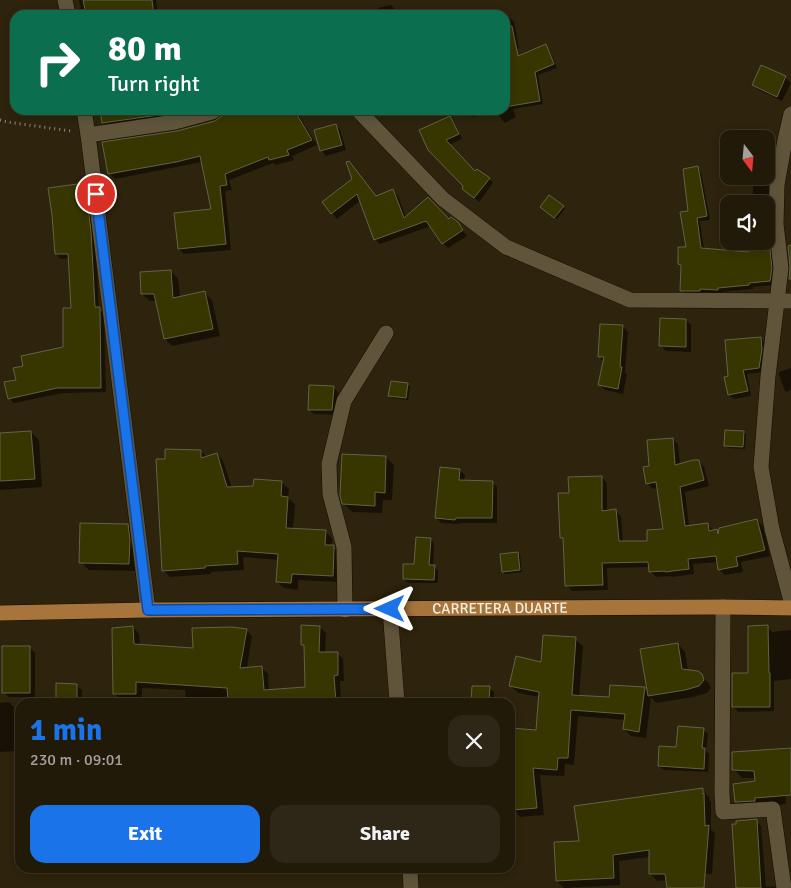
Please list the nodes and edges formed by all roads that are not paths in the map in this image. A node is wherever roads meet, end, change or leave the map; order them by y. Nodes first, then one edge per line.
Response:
1 (791, 114) edge
2 (85, 115) edge
3 (199, 115) edge
4 (363, 115) edge
5 (88, 135) junction
6 (784, 301) edge
7 (386, 332) dead end
8 (791, 601) edge
9 (722, 607) junction
10 (791, 608) edge
11 (390, 609) junction
12 (148, 610) junction
13 (344, 610) junction
14 (0, 613) edge
15 (397, 698) edge
16 (410, 873) edge
17 (412, 888) edge
18 (784, 888) edge

1 - 6 street
2 - 5 street
3 - 5 street
4 - 6 street
5 - 12 street
6 - 8 street
7 - 13 street
9 - 10 main road, CARRETERA DUARTE
9 - 11 main road, CARRETERA DUARTE
9 - 18 street
11 - 13 main road, CARRETERA DUARTE
11 - 15 street
12 - 13 main road, CARRETERA DUARTE
12 - 14 main road, CARRETERA DUARTE
16 - 17 street

